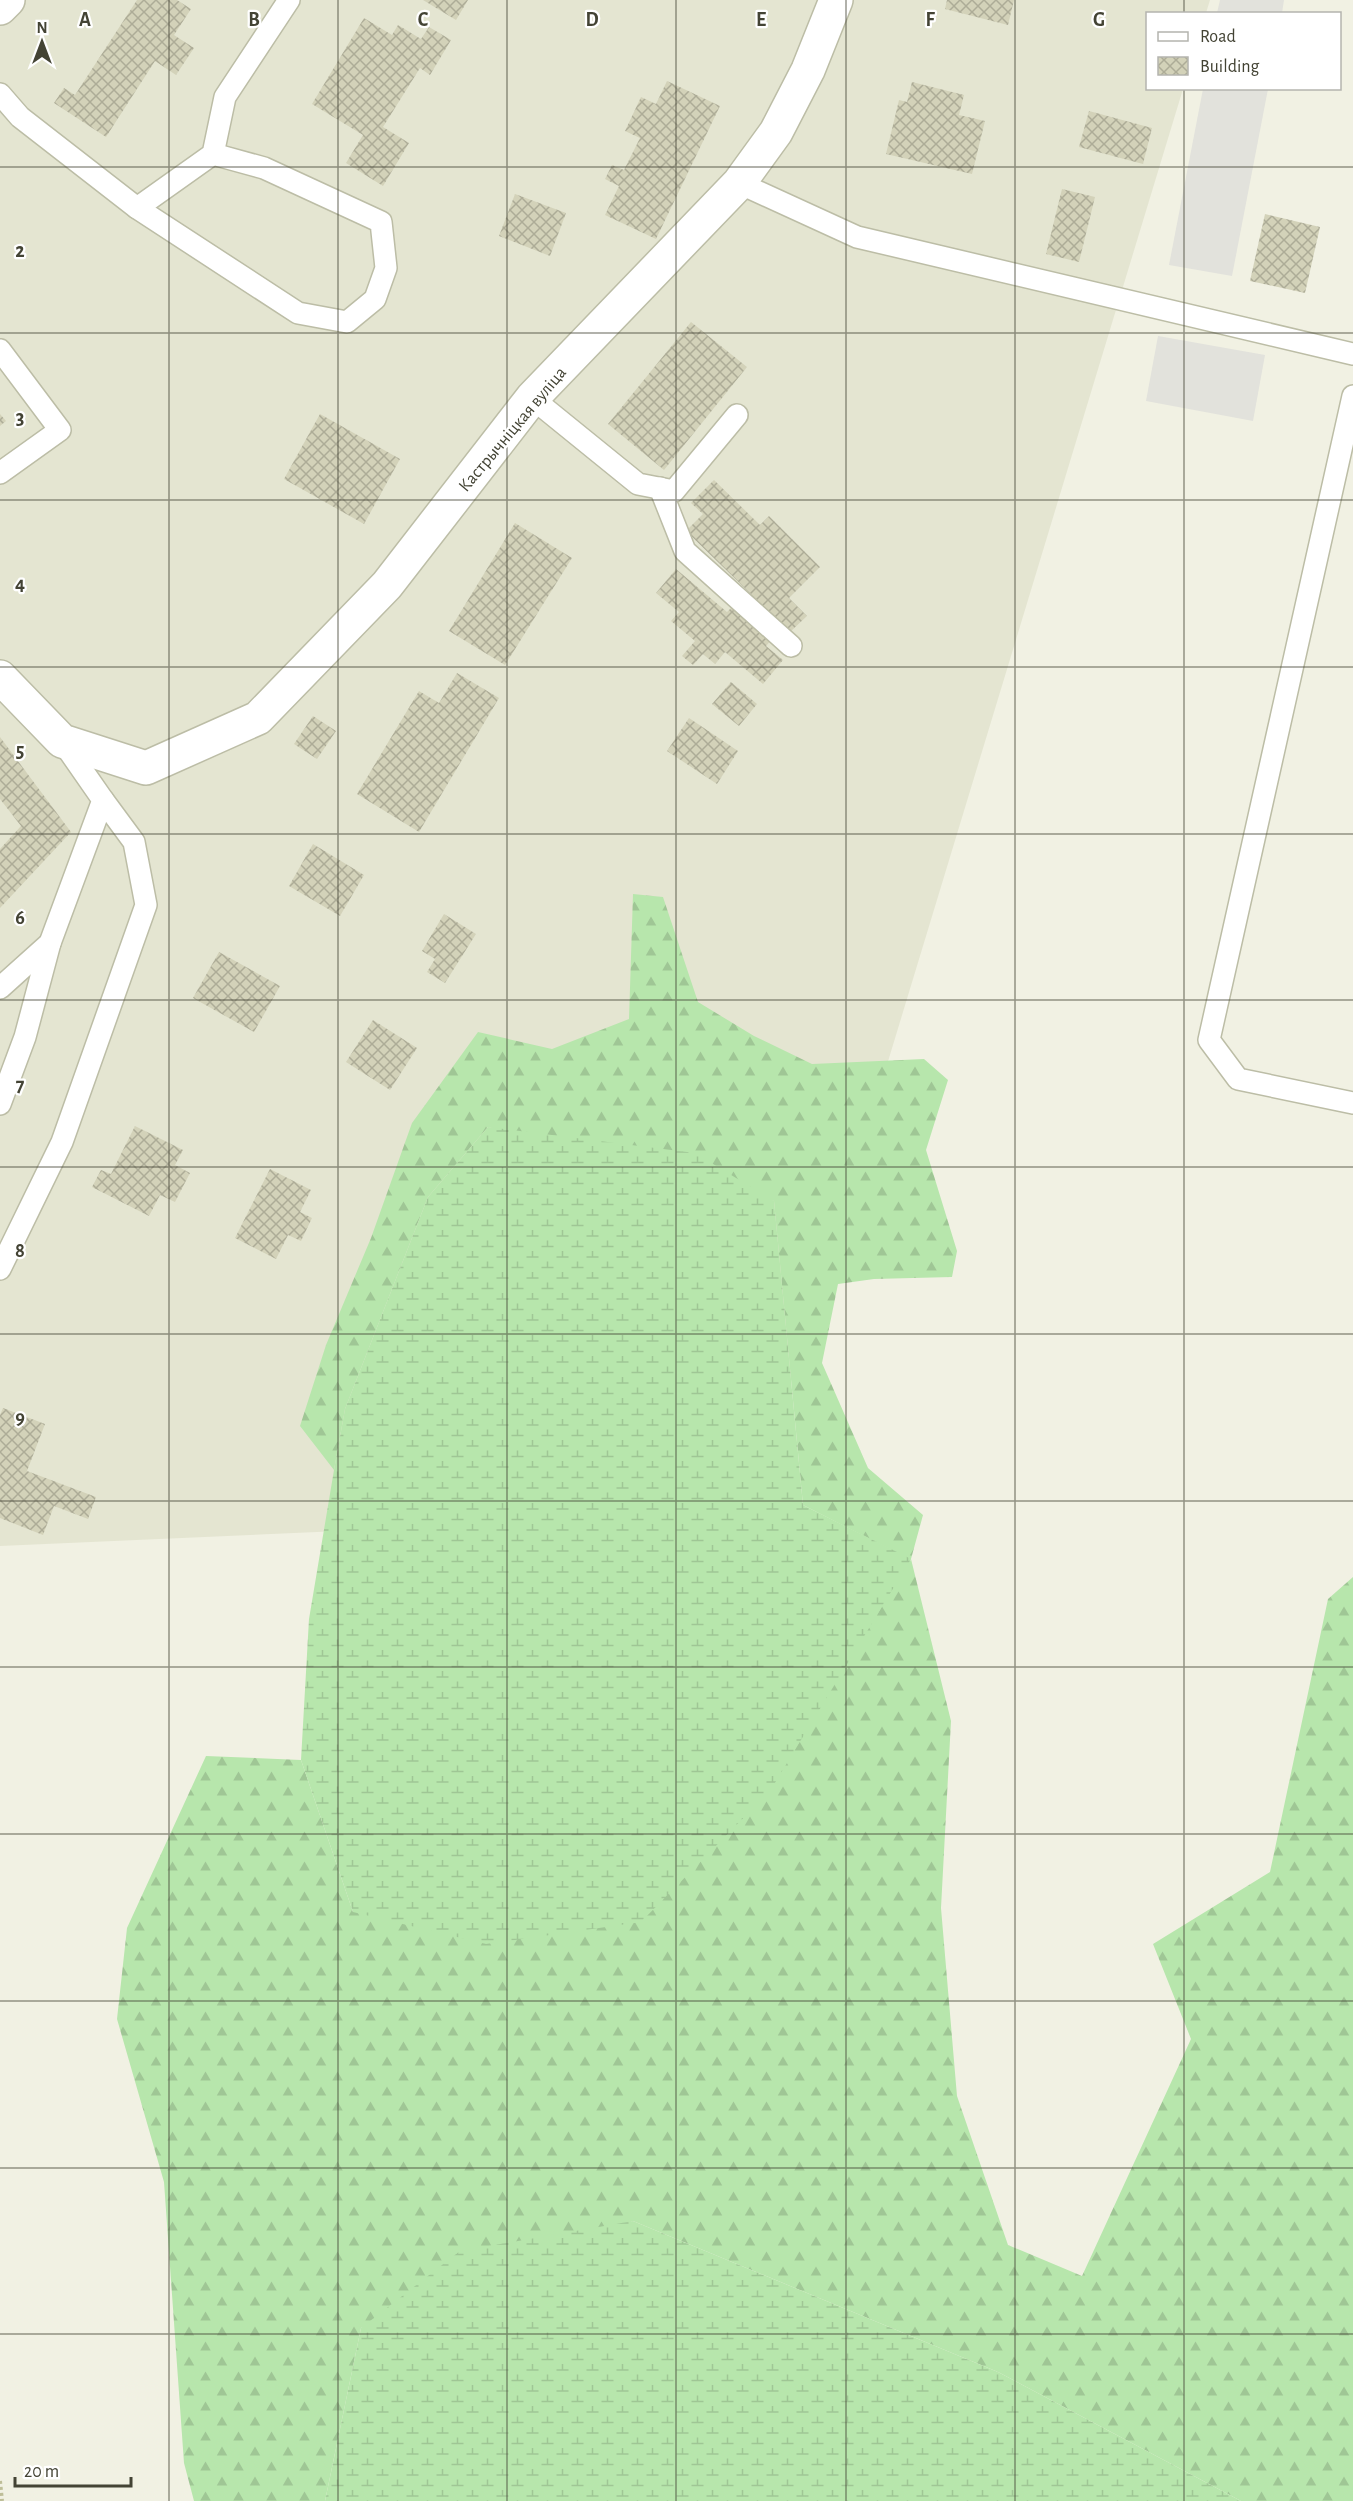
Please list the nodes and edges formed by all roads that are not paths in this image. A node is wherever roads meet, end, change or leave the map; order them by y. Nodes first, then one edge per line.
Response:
1 (8, 0) edge
2 (289, 0) edge
3 (836, 0) edge
4 (0, 8) edge
5 (0, 94) edge
6 (213, 154) junction
7 (739, 183) junction
8 (137, 208) junction
9 (0, 350) edge
10 (1353, 354) edge
11 (1353, 396) edge
12 (532, 399) junction
13 (737, 415) dead end
14 (0, 473) edge
15 (660, 488) junction
16 (791, 646) dead end
17 (0, 677) edge
18 (62, 741) junction
19 (103, 801) junction
20 (50, 943) junction
21 (0, 988) edge
22 (0, 1104) edge
23 (1353, 1104) edge
24 (0, 1269) edge

1 - 4 street
2 - 6 lane
3 - 7 street, Кастрычніцкая вуліца
5 - 8 lane
6 - 8 lane
6 - 8 lane
7 - 10 lane
7 - 12 street, Кастрычніцкая вуліца
9 - 14 lane
11 - 23 lane
12 - 15 lane
12 - 18 street, Кастрычніцкая вуліца
13 - 15 lane
15 - 16 lane
17 - 18 street
18 - 19 lane
19 - 20 lane
19 - 24 lane
20 - 21 lane
20 - 22 lane

